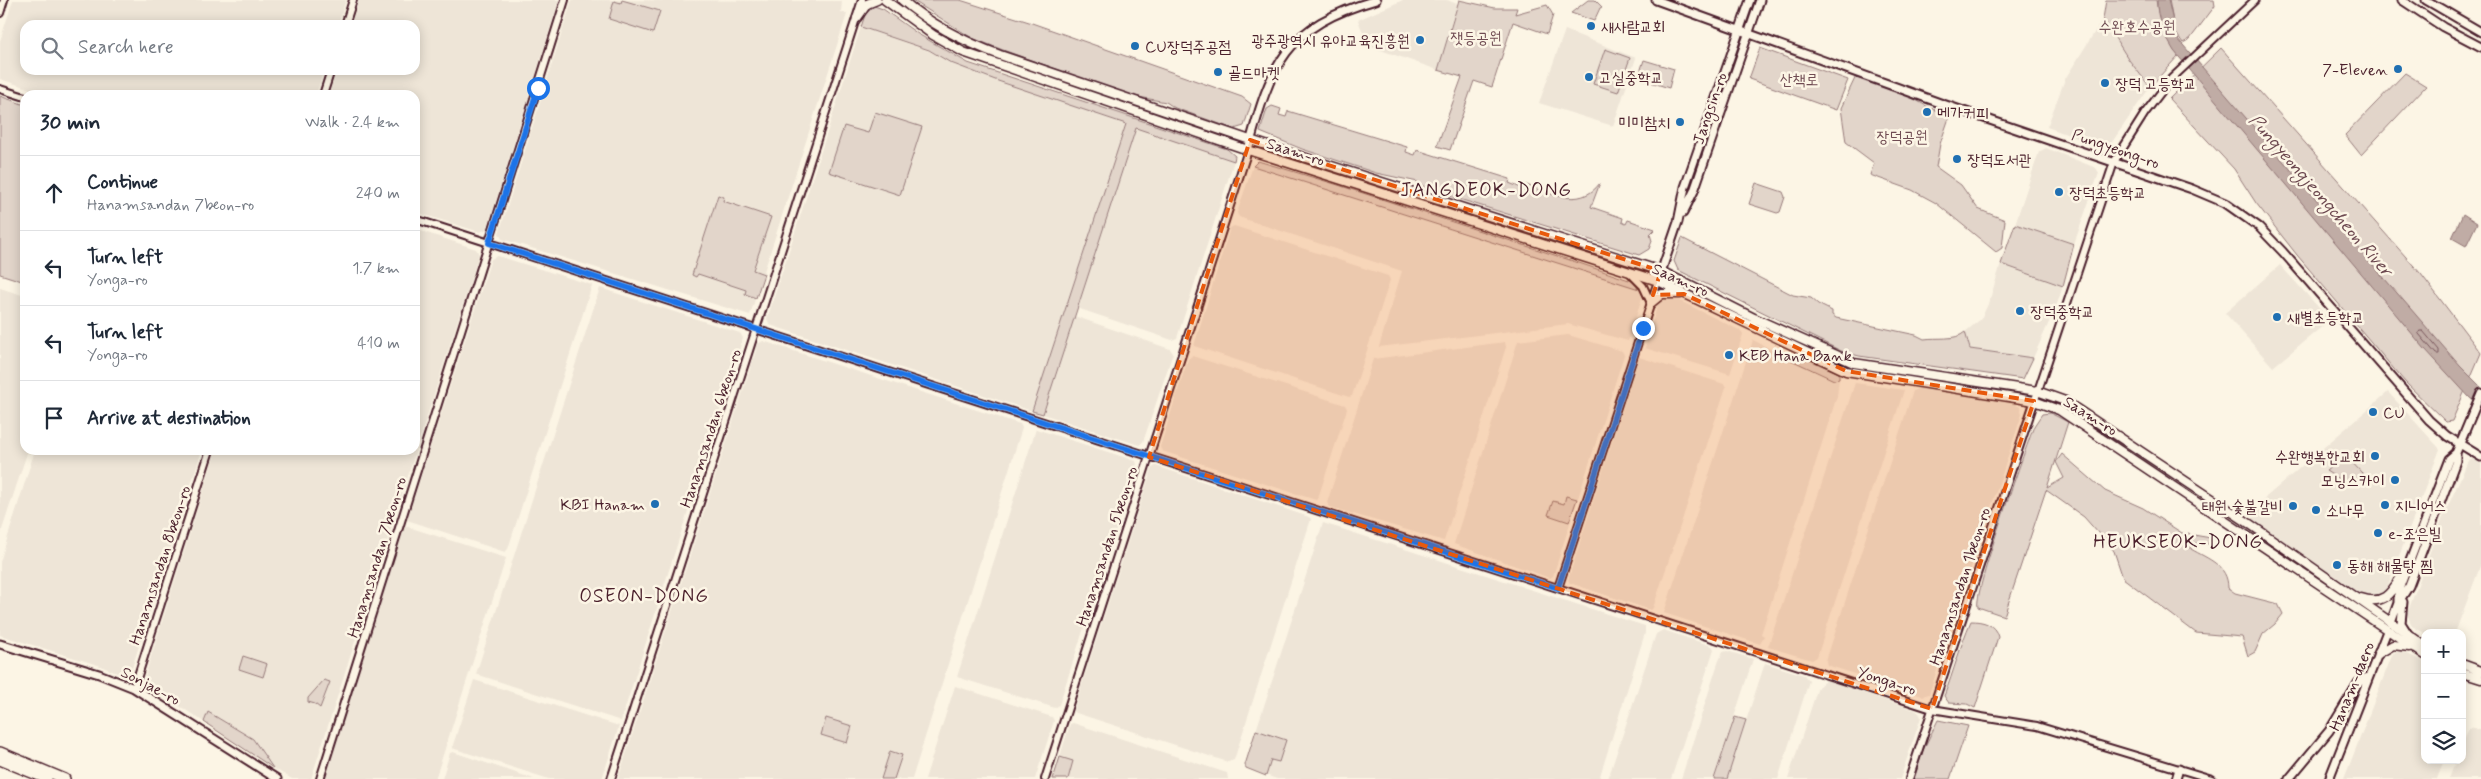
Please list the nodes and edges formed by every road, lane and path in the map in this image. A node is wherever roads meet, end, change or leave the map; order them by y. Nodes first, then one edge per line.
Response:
1 (4, 0) edge
2 (353, 0) edge
3 (566, 0) edge
4 (858, 0) edge
5 (862, 0) edge
6 (883, 0) edge
7 (902, 0) edge
8 (1376, 0) edge
9 (1656, 0) edge
10 (1750, 0) edge
11 (1760, 0) edge
12 (2255, 0) edge
13 (2402, 0) edge
14 (2426, 0) edge
15 (0, 13) edge
16 (857, 18) junction
17 (347, 20) edge
18 (1739, 31) junction
19 (2481, 32) edge
20 (1748, 34) junction
21 (2481, 47) edge
22 (329, 75) edge
23 (0, 89) edge
24 (325, 90) edge
25 (20, 95) edge
26 (1250, 140) junction
27 (1248, 150) junction
28 (2114, 162) junction
29 (420, 222) edge
30 (1678, 222) junction
31 (489, 243) junction
32 (1626, 271) junction
33 (1661, 272) junction
34 (1658, 281) junction
35 (1684, 294) junction
36 (1651, 303) junction
37 (756, 330) junction
38 (2037, 391) junction
39 (2481, 393) edge
40 (2034, 401) junction
41 (2460, 445) junction
42 (2456, 453) junction
43 (208, 455) edge
44 (1149, 456) junction
45 (2481, 457) edge
46 (2407, 568) junction
47 (1558, 588) junction
48 (2406, 593) junction
49 (2352, 595) junction
50 (2398, 603) junction
51 (2391, 622) junction
52 (2387, 631) junction
53 (2412, 643) junction
54 (0, 644) edge
55 (2421, 645) edge
56 (2421, 651) edge
57 (2378, 654) junction
58 (2466, 665) edge
59 (2481, 670) edge
60 (2465, 674) edge
61 (2370, 676) junction
62 (2481, 679) edge
63 (134, 688) junction
64 (1932, 709) junction
65 (0, 752) edge
66 (0, 760) edge
67 (2179, 769) junction
68 (2329, 777) edge
69 (47, 779) edge
70 (65, 779) edge
71 (277, 779) edge
72 (320, 779) edge
73 (611, 779) edge
74 (1045, 779) edge
75 (1909, 779) edge
76 (2176, 779) edge
77 (2212, 779) edge
78 (2289, 779) edge

1 - 15 street
2 - 17 street
3 - 31 street, Hanamsandan 7beon-ro
4 - 16 street
5 - 16 street, Hanamsandan 6beon-ro
6 - 16 main road
6 - 27 main road, Saam-ro
7 - 26 main road, Saam-ro
8 - 26 main road
9 - 18 main road, Pungyeong-ro
10 - 18 main road, Jangsin-ro
11 - 20 main road, Jangsin-ro
12 - 28 street, Hanamsandan 1beon-ro
13 - 21 main road
14 - 19 main road
16 - 37 street, Hanamsandan 6beon-ro
18 - 20 main road, Pungyeong-ro
18 - 30 main road, Jangsin-ro
20 - 28 main road, Pungyeong-ro
20 - 30 main road, Jangsin-ro
22 - 24 street
23 - 25 street
26 - 27 main road
26 - 33 main road, Saam-ro
27 - 32 main road, Saam-ro
27 - 44 street, Hanamsandan 5beon-ro
28 - 38 street, Hanamsandan 1beon-ro
28 - 41 main road, Pungyeong-ro
29 - 31 street, Yonga-ro
30 - 33 main road, Jangsin-ro
31 - 37 street, Yonga-ro
31 - 72 street, Hanamsandan 7beon-ro
32 - 34 main road, Saam-ro
32 - 36 street
33 - 34 main road, Jangsin-ro
33 - 38 main road, Saam-ro
34 - 35 main road, Saam-ro
34 - 36 street
35 - 36 main road
35 - 40 main road, Saam-ro
36 - 47 street
37 - 44 street, Yonga-ro
37 - 73 street, Hanamsandan 6beon-ro
38 - 40 street, Hanamsandan 1beon-ro
38 - 49 main road, Saam-ro
39 - 41 main road, Hanam-daero
40 - 52 main road, Saam-ro
40 - 64 street, Hanamsandan 1beon-ro
41 - 42 main road, Hanam-daero
41 - 45 main road, Pungyeong-ro
42 - 46 main road, Hanam-daero
42 - 48 main road, Hanam-daero
43 - 63 street, Hanamsandan 8beon-ro
44 - 47 street, Yonga-ro
44 - 74 street, Hanamsandan 5beon-ro
46 - 49 main road
46 - 50 main road, Hanam-daero
47 - 64 street, Yonga-ro
48 - 50 main road, Hanam-daero
48 - 53 main road
49 - 51 main road, Saam-ro
50 - 51 main road, Hanam-daero
51 - 52 street, Hanam-daero
51 - 53 main road, Saam-ro
52 - 53 main road, Saam-ro
52 - 57 main road, Hanam-daero
53 - 55 main road, Saam-ro
53 - 56 main road, Saam-ro
53 - 57 main road
54 - 63 main road, Sonjae-ro
57 - 61 main road, Hanam-daero
58 - 59 main road
60 - 62 main road
61 - 68 main road, Hanam-daero
61 - 78 main road
63 - 71 main road, Sonjae-ro
64 - 67 street, Yonga-ro
64 - 75 street, Hanamsandan 1beon-ro
65 - 70 highway
66 - 69 highway
67 - 76 main road
67 - 77 street, Yonga-ro

